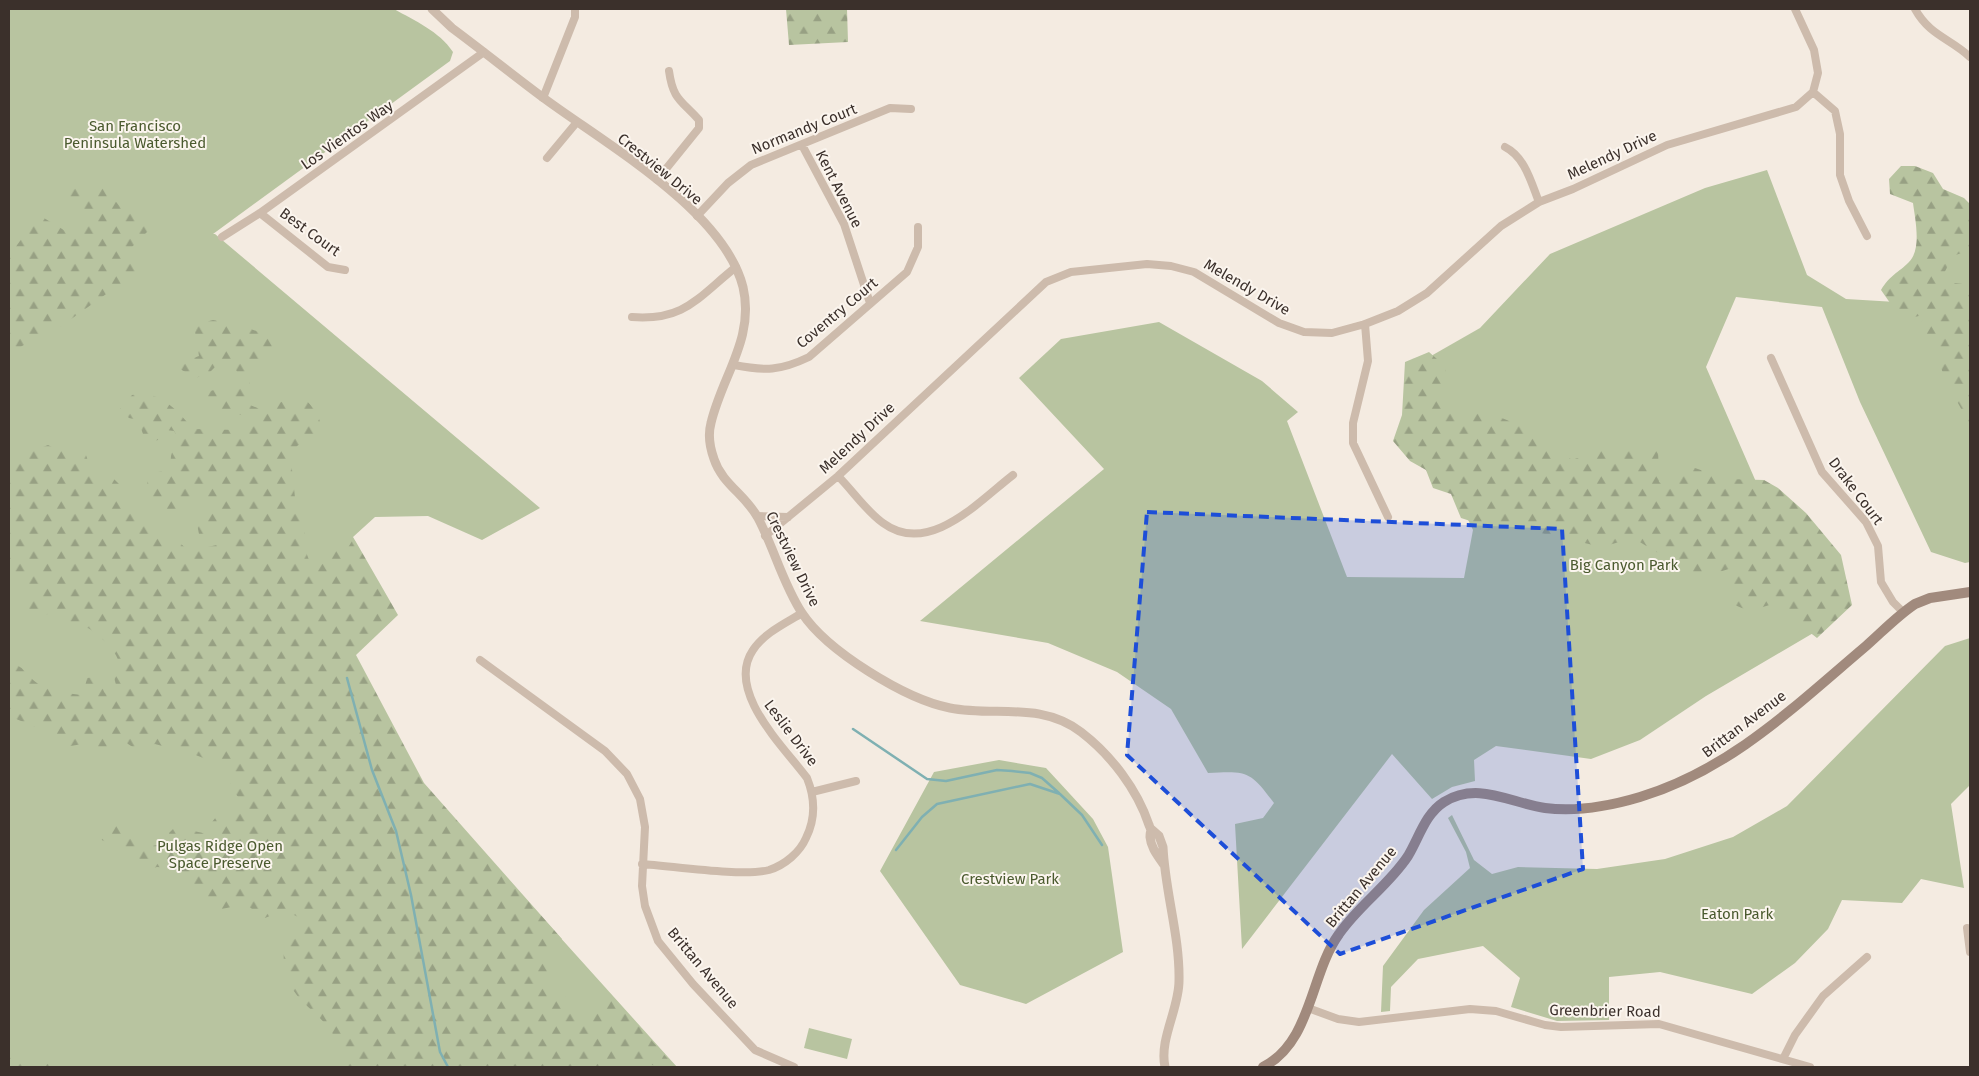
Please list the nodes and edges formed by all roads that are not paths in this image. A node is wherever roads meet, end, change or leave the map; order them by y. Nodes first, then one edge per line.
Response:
1 (432, 9) edge
2 (575, 9) edge
3 (1795, 9) edge
4 (1915, 9) edge
5 (484, 52) junction
6 (1970, 58) edge
7 (669, 71) dead end
8 (1812, 92) junction
9 (543, 98) junction
10 (911, 109) dead end
11 (577, 122) junction
12 (802, 145) junction
13 (1505, 147) dead end
14 (547, 158) dead end
15 (657, 180) junction
16 (1538, 202) junction
17 (260, 213) junction
18 (697, 216) junction
19 (918, 227) dead end
20 (1867, 236) dead end
21 (222, 237) dead end
22 (736, 267) junction
23 (345, 270) dead end
24 (870, 303) junction
25 (632, 317) dead end
26 (1365, 324) junction
27 (1771, 358) dead end
28 (734, 365) junction
29 (1013, 475) dead end
30 (838, 476) junction
31 (757, 516) junction
32 (788, 517) junction
33 (1388, 517) dead end
34 (765, 536) junction
35 (1970, 592) edge
36 (1903, 612) junction
37 (802, 613) junction
38 (480, 660) dead end
39 (856, 781) dead end
40 (812, 792) junction
41 (642, 864) junction
42 (1967, 928) dead end
43 (1970, 952) edge
44 (1866, 957) dead end
45 (1308, 1008) junction
46 (1783, 1059) junction
47 (1267, 1066) edge
48 (794, 1067) edge
49 (1165, 1067) edge
50 (1810, 1067) edge

1 - 5 street, Crestview Drive
2 - 9 street
3 - 8 street
4 - 6 street
5 - 9 street, Crestview Drive
5 - 17 street, Los Vientos Way
7 - 15 street
8 - 16 street, Melendy Drive
8 - 20 street
9 - 11 street, Crestview Drive
10 - 12 street, Normandy Court
11 - 14 street
11 - 15 street, Crestview Drive
12 - 18 street, Normandy Court
12 - 24 street, Kent Avenue
13 - 16 street
15 - 18 street, Crestview Drive
16 - 26 street, Melendy Drive
17 - 21 street, Los Vientos Way
17 - 23 street, Best Court
18 - 22 street, Crestview Drive
19 - 24 street, Coventry Court
22 - 25 street
22 - 28 street, Crestview Drive
24 - 28 street, Coventry Court
26 - 30 street, Melendy Drive
26 - 33 street
27 - 36 street, Drake Court
28 - 31 street, Crestview Drive
29 - 30 street
30 - 32 street, Melendy Drive
31 - 32 street
31 - 34 street, Crestview Drive
32 - 34 street, Melendy Drive
34 - 37 street, Crestview Drive
35 - 36 main road, Brittan Avenue
36 - 45 main road, Brittan Avenue
37 - 40 street, Leslie Drive
37 - 49 street, Crestview Drive
38 - 41 street, Brittan Avenue
39 - 40 street
40 - 41 street, Leslie Drive
41 - 48 street, Brittan Avenue
42 - 43 street
44 - 46 street
45 - 46 street, Greenbrier Road
45 - 47 main road, Brittan Avenue
46 - 50 street, Greenbrier Road

